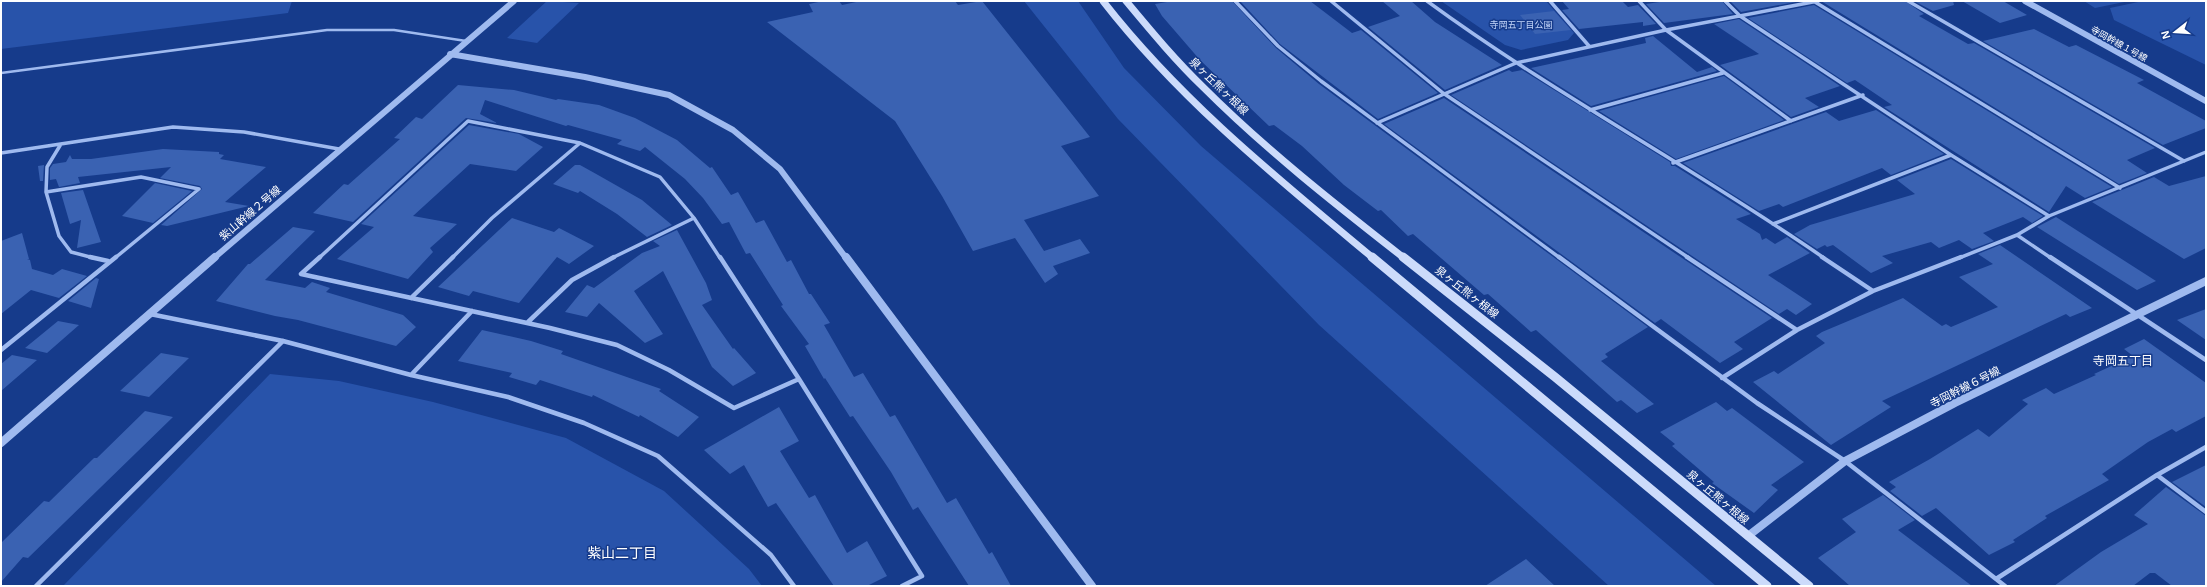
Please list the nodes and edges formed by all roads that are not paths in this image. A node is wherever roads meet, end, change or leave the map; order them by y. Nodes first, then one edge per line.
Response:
1 (514, 1) edge
2 (1103, 1) edge
3 (1126, 1) edge
4 (1235, 1) edge
5 (1331, 1) edge
6 (1427, 1) edge
7 (1550, 1) edge
8 (1639, 1) edge
9 (1725, 1) edge
10 (1816, 1) edge
11 (1908, 1) edge
12 (2025, 1) edge
13 (1740, 16) junction
14 (1666, 30) junction
15 (466, 41) junction
16 (1589, 46) junction
17 (450, 54) junction
18 (1516, 63) junction
19 (1, 73) edge
20 (1723, 73) junction
21 (1443, 93) junction
22 (1863, 95) junction
23 (2206, 101) edge
24 (1590, 110) junction
25 (1791, 121) junction
26 (1377, 123) junction
27 (580, 143) junction
28 (61, 144) junction
29 (339, 149) junction
30 (2206, 152) edge
31 (1, 153) edge
32 (1951, 155) junction
33 (2184, 161) junction
34 (1672, 163) junction
35 (2120, 188) junction
36 (46, 192) junction
37 (2049, 216) junction
38 (694, 218) junction
39 (1773, 224) junction
40 (2017, 235) junction
41 (108, 261) junction
42 (2206, 281) edge
43 (1873, 291) junction
44 (412, 298) junction
45 (472, 311) junction
46 (148, 314) junction
47 (2136, 314) junction
48 (527, 323) junction
49 (1797, 330) junction
50 (283, 341) junction
51 (1, 350) edge
52 (2206, 360) edge
53 (411, 375) junction
54 (1722, 378) junction
55 (799, 379) junction
56 (1, 444) edge
57 (2206, 447) edge
58 (1845, 461) junction
59 (2157, 475) junction
60 (2206, 512) edge
61 (1748, 536) junction
62 (1996, 579) junction
63 (36, 586) edge
64 (794, 586) edge
65 (902, 586) edge
66 (1092, 586) edge
67 (1766, 586) edge
68 (1809, 586) edge
69 (2005, 586) edge

1 - 15 street, 紫山幹線２号線
2 - 67 main road
3 - 61 main road, 泉ヶ丘熊ヶ根線
4 - 26 street
5 - 21 street
6 - 18 street
7 - 16 street
8 - 14 street
9 - 13 street
10 - 13 street
10 - 35 street
11 - 33 street
12 - 23 street, 寺岡幹線１号線
13 - 14 street
13 - 22 street
14 - 16 street
14 - 20 street
15 - 17 street, 紫山幹線２号線
15 - 19 lane
16 - 18 street
17 - 29 street, 紫山幹線２号線
17 - 66 street
18 - 21 street
18 - 24 street
20 - 24 street
20 - 25 street
21 - 26 street
21 - 49 street
22 - 25 street
22 - 32 street
24 - 34 street
25 - 34 street
26 - 54 street
27 - 38 street
27 - 44 street
27 - 44 street
28 - 29 street
28 - 31 street
28 - 36 street
29 - 46 street, 紫山幹線２号線
30 - 33 street
32 - 37 street
32 - 39 street
33 - 35 street
34 - 39 street
35 - 37 street
36 - 41 street
36 - 41 street
37 - 40 street
38 - 48 street
38 - 55 street
39 - 43 street
40 - 43 street
40 - 47 street
41 - 51 street
42 - 47 street, 寺岡幹線６号線
43 - 49 street
44 - 45 street
45 - 48 street
45 - 53 street
46 - 50 street
46 - 56 street, 紫山幹線２号線
47 - 52 street
47 - 58 street, 寺岡幹線６号線
48 - 55 street
49 - 54 street
50 - 53 street
50 - 63 street
53 - 64 street
54 - 58 street
55 - 65 street
57 - 59 street
58 - 61 street, 寺岡幹線６号線
58 - 62 street
59 - 60 street
59 - 62 street
61 - 68 main road, 泉ヶ丘熊ヶ根線
62 - 69 street

